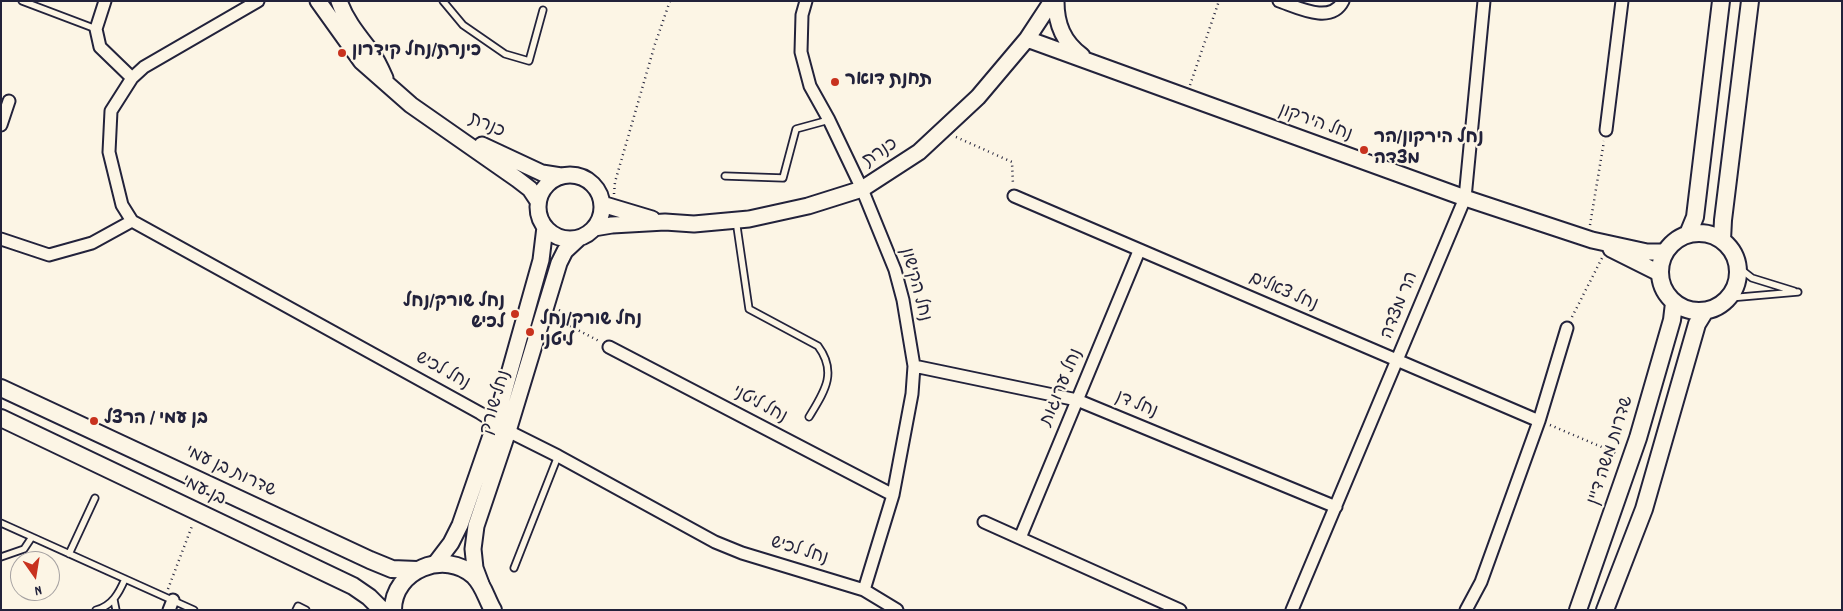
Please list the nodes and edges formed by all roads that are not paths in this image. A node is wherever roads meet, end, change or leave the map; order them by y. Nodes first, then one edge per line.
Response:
1 (22, 1) edge
2 (105, 1) edge
3 (258, 1) edge
4 (318, 1) edge
5 (339, 1) edge
6 (443, 1) edge
7 (806, 1) edge
8 (1054, 1) edge
9 (1279, 1) edge
10 (1343, 1) edge
11 (1484, 1) edge
12 (1622, 1) edge
13 (1721, 1) edge
14 (1750, 1) edge
15 (543, 10) dead end
16 (96, 29) junction
17 (1027, 40) junction
18 (1089, 62) junction
19 (132, 78) junction
20 (388, 83) junction
21 (9, 101) dead end
22 (829, 120) junction
23 (1, 125) edge
24 (1606, 130) road end
25 (452, 132) junction
26 (561, 176) junction
27 (725, 176) dead end
28 (862, 189) junction
29 (1014, 196) road end
30 (1465, 198) junction
31 (538, 202) junction
32 (608, 206) junction
33 (736, 220) junction
34 (132, 221) junction
35 (665, 222) junction
36 (545, 227) junction
37 (594, 228) junction
38 (1688, 234) junction
39 (579, 238) junction
40 (1, 239) edge
41 (1590, 239) junction
42 (1722, 240) junction
43 (1139, 251) junction
44 (1664, 252) junction
45 (1738, 266) junction
46 (1659, 274) junction
47 (1729, 298) junction
48 (1674, 303) junction
49 (1706, 310) junction
50 (1567, 328) road end
51 (609, 347) road end
52 (1398, 362) junction
53 (914, 366) junction
54 (1, 388) edge
55 (1077, 400) junction
56 (809, 417) dead end
57 (1, 418) edge
58 (1539, 421) junction
59 (502, 428) junction
60 (558, 456) junction
61 (893, 495) junction
62 (95, 498) dead end
63 (1336, 507) junction
64 (984, 522) dead end
65 (1, 523) edge
66 (32, 537) junction
67 (1020, 538) junction
68 (69, 554) junction
69 (1, 557) edge
70 (435, 564) junction
71 (514, 568) dead end
72 (417, 570) junction
73 (125, 579) junction
74 (482, 586) junction
75 (864, 590) junction
76 (114, 600) junction
77 (169, 602) edge
78 (490, 607) edge
79 (96, 610) edge
80 (116, 610) edge
81 (194, 610) edge
82 (296, 610) edge
83 (306, 610) edge
84 (382, 610) edge
85 (393, 610) edge
86 (896, 610) edge
87 (1180, 610) edge
88 (1292, 610) edge
89 (1466, 610) edge
90 (1578, 610) edge
91 (1605, 610) edge

1 - 16 lane
2 - 16 street
3 - 19 street
4 - 20 street, כנרת
5 - 20 street, כנרת
6 - 15 lane
7 - 22 street, נחל הקישון
8 - 17 street, כנרת
8 - 18 street
9 - 10 street
11 - 30 street, הר מצדה
12 - 24 street
13 - 38 main road
14 - 42 main road
16 - 19 street
17 - 18 street, נחל הירקון
17 - 28 street, כנרת
18 - 30 street, נחל הירקון
19 - 34 street
20 - 25 street, כנרת
21 - 23 street
22 - 27 lane
22 - 28 street, נחל הקישון
25 - 26 street, כנרת
25 - 31 street, כנרת
26 - 31 street
26 - 32 street, כנרת
28 - 33 street, כנרת
28 - 53 street, נחל הקישון
29 - 43 street, נחל צאלים
30 - 41 street, נחל הירקון
30 - 52 street, הר מצדה
31 - 36 street, כנרת
32 - 35 street, כנרת
32 - 37 street
33 - 35 street, כנרת
33 - 56 lane
34 - 40 street
34 - 59 street, נחל לכיש
35 - 37 street, כנרת
36 - 39 street
36 - 59 street, נחל שורק
37 - 39 street, כנרת
38 - 42 main road
38 - 44 main road
39 - 59 street, נחל שורק
41 - 44 street, נחל הירקון
41 - 46 street, נחל הירקון
42 - 45 main road
43 - 52 street, נחל צאלים
43 - 55 street, נחל ערוגות
44 - 46 main road
45 - 47 main road
45 - 47 lane
46 - 48 main road
47 - 49 main road
48 - 49 main road
48 - 90 main road, שדרות משה דיין
49 - 91 main road
50 - 58 street
51 - 61 street, נחל ליטני
52 - 58 street, נחל צאלים
52 - 63 street, הר מצדה
53 - 55 street, נחל דן
53 - 61 street, נחל הקישון
54 - 72 main road, שדרות בן עמי
55 - 63 street, נחל דן
55 - 67 street, נחל ערוגות
57 - 84 main road, בן עמי
58 - 89 street
59 - 60 street, נחל לכיש
59 - 70 street, נחל שורק
59 - 74 street, נחל שורק
60 - 71 lane
60 - 75 street, נחל לכיש
61 - 75 street, נחל הקישון
62 - 68 lane
63 - 88 street, הר מצדה
64 - 67 street
65 - 66 lane
66 - 68 lane
66 - 69 lane
67 - 87 street
68 - 73 lane
70 - 72 main road, שדרות בן עמי
70 - 74 main road, שדרות בן עמי
72 - 85 main road, שדרות בן עמי
73 - 76 lane
73 - 77 lane
74 - 78 main road, שדרות בן עמי
75 - 86 street, נחל לכיש
76 - 79 lane
76 - 80 lane
77 - 81 lane
82 - 83 lane

